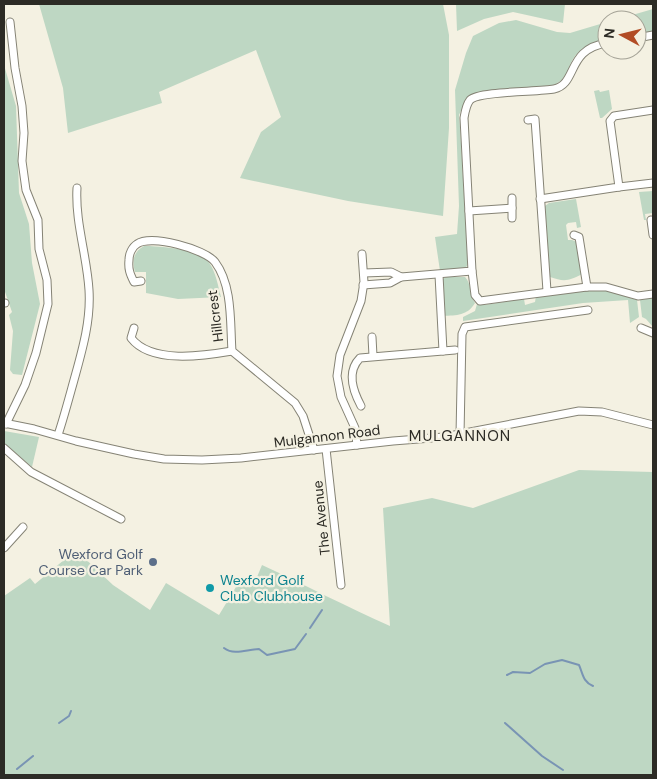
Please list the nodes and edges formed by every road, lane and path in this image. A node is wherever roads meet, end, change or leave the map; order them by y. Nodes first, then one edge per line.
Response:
1 (10, 22) dead end
2 (597, 46) edge
3 (653, 110) edge
4 (528, 120) dead end
5 (653, 183) edge
6 (618, 187) junction
7 (77, 188) dead end
8 (512, 198) dead end
9 (540, 199) junction
10 (512, 208) junction
11 (468, 210) junction
12 (512, 218) dead end
13 (652, 223) edge
14 (574, 235) dead end
15 (653, 235) edge
16 (362, 254) dead end
17 (472, 271) junction
18 (364, 273) junction
19 (439, 275) junction
20 (401, 277) junction
21 (141, 281) dead end
22 (363, 285) junction
23 (587, 287) junction
24 (547, 291) junction
25 (653, 294) edge
26 (588, 310) dead end
27 (134, 328) dead end
28 (641, 328) dead end
29 (653, 333) edge
30 (372, 337) dead end
31 (443, 350) junction
32 (456, 350) dead end
33 (232, 351) junction
34 (373, 356) junction
35 (361, 406) dead end
36 (5, 423) edge
37 (653, 425) edge
38 (58, 435) junction
39 (460, 435) junction
40 (357, 445) junction
41 (4, 448) edge
42 (326, 449) junction
43 (314, 450) junction
44 (121, 519) dead end
45 (23, 527) dead end
46 (4, 548) edge
47 (341, 585) dead end

1 - 36 street
2 - 11 street
3 - 6 street
4 - 9 street
5 - 6 street
6 - 9 street
7 - 38 street
8 - 10 street
9 - 24 street
10 - 11 street
10 - 12 street
11 - 17 street
13 - 15 street
14 - 23 street
16 - 18 street
17 - 19 street
17 - 24 street
18 - 20 street
18 - 22 street
19 - 20 street
19 - 31 street
20 - 22 street
21 - 33 street, Hillcrest
22 - 40 street
23 - 24 street
23 - 25 street
26 - 39 street
27 - 33 street, Hillcrest
28 - 29 street
30 - 34 street
31 - 32 street
31 - 34 street
33 - 43 street, Hillcrest
34 - 35 street
36 - 38 street, Mulgannon Road
37 - 39 street, Mulgannon Road
38 - 43 street, Mulgannon Road
39 - 40 street, Mulgannon Road
40 - 42 street, Mulgannon Road
41 - 44 street
42 - 43 street, Mulgannon Road
42 - 47 street, The Avenue
45 - 46 street

